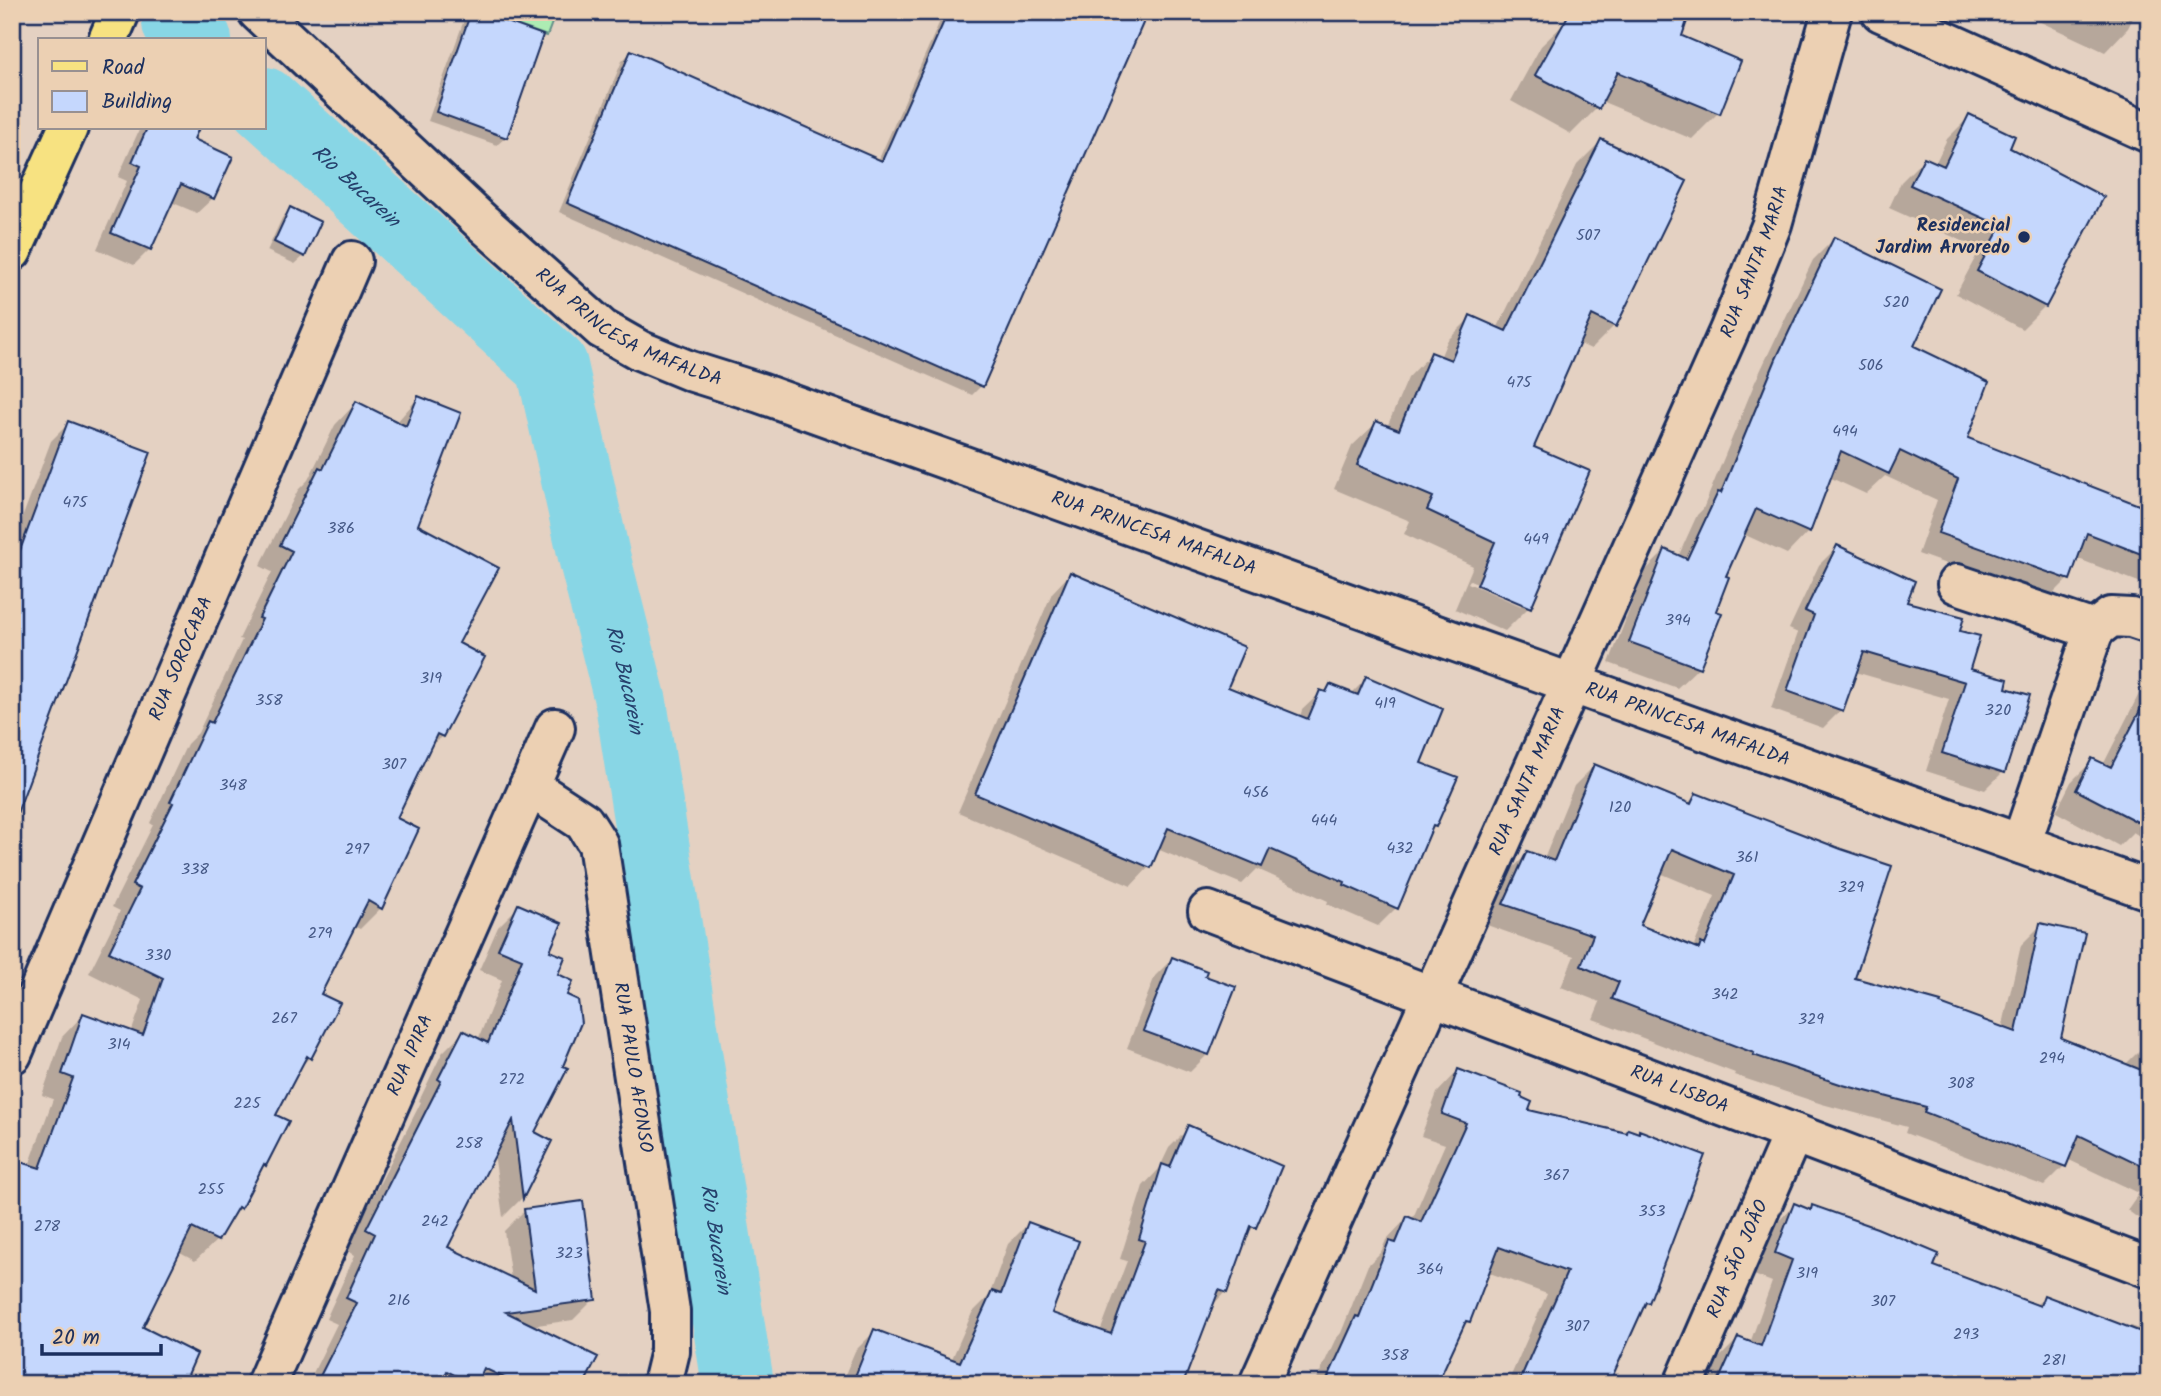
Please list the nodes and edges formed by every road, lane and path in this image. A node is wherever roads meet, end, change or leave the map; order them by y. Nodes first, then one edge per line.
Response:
1 (120, 12) edge
2 (258, 12) edge
3 (1832, 12) edge
4 (1881, 12) edge
5 (108, 38) edge
6 (67, 130) edge
7 (2149, 133) edge
8 (12, 251) edge
9 (352, 261) dead end
10 (1957, 584) dead end
11 (2149, 624) edge
12 (2094, 630) junction
13 (1572, 684) junction
14 (555, 728) dead end
15 (529, 786) junction
16 (2021, 844) junction
17 (2149, 890) edge
18 (1208, 911) dead end
19 (1432, 996) junction
20 (12, 1054) edge
21 (1793, 1133) junction
22 (2149, 1268) edge
23 (266, 1384) edge
24 (662, 1384) edge
25 (1259, 1384) edge
26 (1684, 1384) edge

1 - 5 main road
2 - 13 street, RUA PRINCESA MAFALDA
3 - 13 street, RUA SANTA MARIA
4 - 7 street
6 - 8 main road
9 - 20 street, RUA SOROCABA
10 - 12 street
11 - 12 street
12 - 16 street
13 - 16 street, RUA PRINCESA MAFALDA
13 - 19 street, RUA SANTA MARIA
14 - 15 street, RUA IPIRA
15 - 23 street, RUA IPIRA
15 - 24 street, RUA PAULO AFONSO
16 - 17 street, RUA PRINCESA MAFALDA
18 - 19 street, RUA LISBOA
19 - 21 street, RUA LISBOA
19 - 25 street, RUA SANTA MARIA
21 - 22 street, RUA LISBOA
21 - 26 street, RUA SÃO JOÃO

